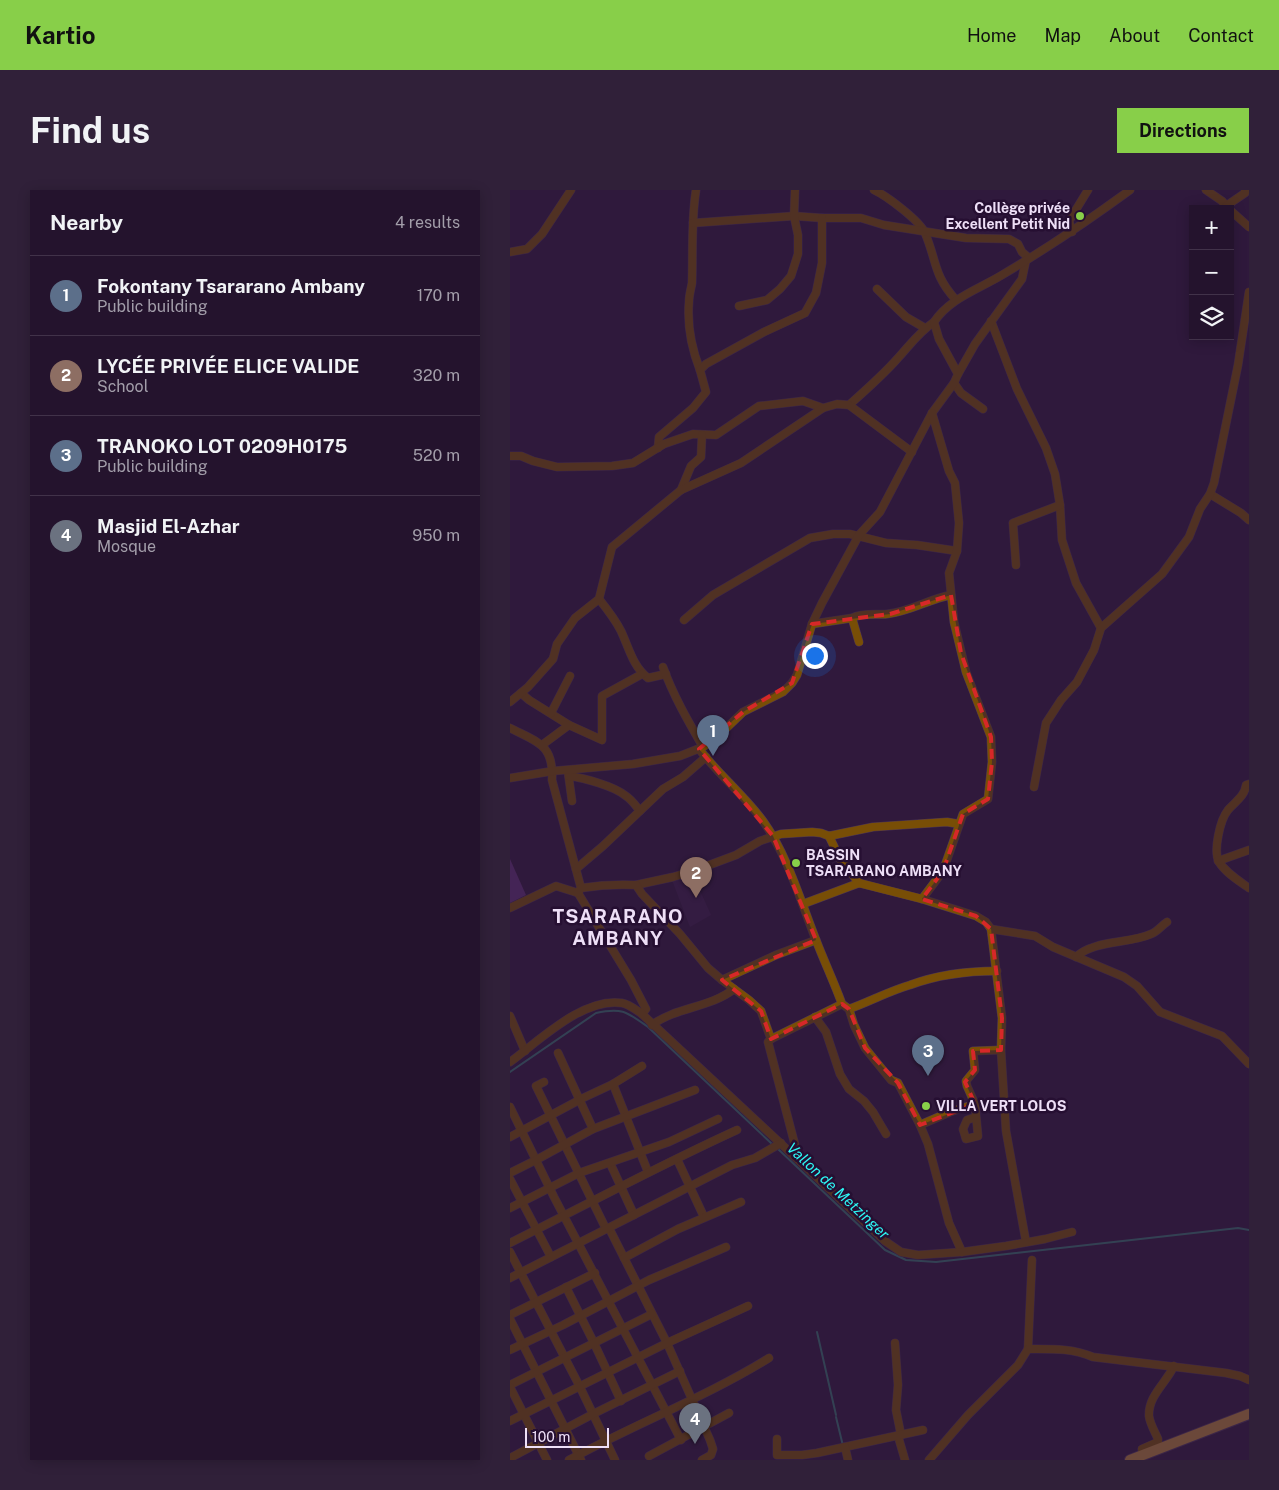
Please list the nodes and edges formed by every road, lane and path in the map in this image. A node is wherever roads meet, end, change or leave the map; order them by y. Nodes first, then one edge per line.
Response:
1 (571, 190) edge
2 (696, 190) edge
3 (795, 190) edge
4 (874, 190) edge
5 (1088, 190) edge
6 (1130, 190) edge
7 (1206, 190) edge
8 (1245, 190) edge
9 (1226, 205) edge
10 (1232, 205) edge
11 (1234, 212) edge
12 (794, 216) junction
13 (822, 218) junction
14 (693, 223) junction
15 (1249, 226) edge
16 (924, 230) junction
17 (1072, 232) junction
18 (510, 252) edge
19 (1028, 259) junction
20 (878, 289) dead end
21 (1249, 292) edge
22 (956, 300) junction
23 (739, 306) dead end
24 (934, 322) junction
25 (991, 322) junction
26 (925, 328) junction
27 (700, 370) junction
28 (958, 374) junction
29 (954, 383) junction
30 (849, 404) junction
31 (823, 408) junction
32 (983, 409) dead end
33 (932, 413) junction
34 (702, 435) junction
35 (658, 448) junction
36 (912, 452) junction
37 (510, 456) edge
38 (680, 490) junction
39 (1210, 494) junction
40 (1060, 505) junction
41 (1249, 520) edge
42 (858, 535) junction
43 (956, 551) junction
44 (1016, 565) dead end
45 (951, 595) junction
46 (599, 599) junction
47 (852, 618) junction
48 (684, 620) dead end
49 (812, 624) junction
50 (1101, 628) junction
51 (859, 642) dead end
52 (642, 674) junction
53 (570, 676) dead end
54 (521, 693) junction
55 (510, 702) edge
56 (551, 713) junction
57 (569, 725) junction
58 (510, 728) edge
59 (542, 745) junction
60 (701, 748) junction
61 (706, 757) junction
62 (553, 771) junction
63 (568, 773) junction
64 (510, 778) edge
65 (1034, 787) dead end
66 (1248, 791) edge
67 (572, 801) dead end
68 (640, 811) junction
69 (959, 824) junction
70 (773, 836) junction
71 (830, 836) junction
72 (1249, 850) edge
73 (1218, 861) junction
74 (576, 869) junction
75 (859, 883) junction
76 (636, 886) junction
77 (1249, 888) edge
78 (580, 891) junction
79 (922, 899) junction
80 (803, 904) junction
81 (510, 908) edge
82 (1166, 922) dead end
83 (991, 929) junction
84 (816, 940) junction
85 (1076, 957) junction
86 (997, 971) junction
87 (722, 980) junction
88 (734, 989) junction
89 (842, 1004) junction
90 (849, 1009) junction
91 (642, 1014) junction
92 (510, 1016) edge
93 (815, 1017) junction
94 (652, 1025) junction
95 (514, 1034) edge
96 (770, 1039) junction
97 (1001, 1050) junction
98 (525, 1051) junction
99 (558, 1053) dead end
100 (510, 1062) edge
101 (1249, 1064) edge
102 (642, 1066) dead end
103 (544, 1082) dead end
104 (613, 1084) junction
105 (695, 1090) dead end
106 (580, 1100) junction
107 (975, 1104) junction
108 (510, 1107) edge
109 (626, 1115) junction
110 (550, 1116) junction
111 (976, 1117) dead end
112 (718, 1119) dead end
113 (920, 1125) junction
114 (594, 1128) junction
115 (737, 1130) dead end
116 (522, 1131) junction
117 (886, 1134) dead end
118 (510, 1137) edge
119 (565, 1143) junction
120 (781, 1143) junction
121 (641, 1152) junction
122 (794, 1156) junction
123 (677, 1159) junction
124 (536, 1160) junction
125 (610, 1163) junction
126 (510, 1172) edge
127 (648, 1172) junction
128 (579, 1173) junction
129 (510, 1179) edge
130 (621, 1187) junction
131 (690, 1187) junction
132 (549, 1188) junction
133 (591, 1200) junction
134 (522, 1202) junction
135 (741, 1202) dead end
136 (510, 1208) edge
137 (634, 1214) junction
138 (564, 1215) junction
139 (704, 1217) junction
140 (607, 1228) junction
141 (536, 1230) junction
142 (1072, 1232) dead end
143 (510, 1242) edge
144 (1026, 1242) junction
145 (579, 1244) junction
146 (726, 1247) dead end
147 (510, 1252) edge
148 (962, 1252) junction
149 (551, 1257) junction
150 (624, 1258) junction
151 (1032, 1260) dead end
152 (521, 1272) junction
153 (594, 1273) junction
154 (510, 1278) edge
155 (640, 1286) junction
156 (566, 1287) junction
157 (608, 1301) junction
158 (536, 1302) junction
159 (748, 1306) dead end
160 (652, 1314) junction
161 (510, 1315) edge
162 (580, 1316) junction
163 (510, 1319) edge
164 (623, 1328) junction
165 (551, 1330) junction
166 (594, 1343) junction
167 (668, 1343) junction
168 (895, 1343) dead end
169 (523, 1344) junction
170 (1028, 1349) junction
171 (510, 1350) edge
172 (565, 1358) junction
173 (770, 1358) dead end
174 (638, 1359) junction
175 (1174, 1366) junction
176 (680, 1371) junction
177 (537, 1372) junction
178 (608, 1373) junction
179 (1249, 1380) edge
180 (652, 1385) junction
181 (510, 1386) edge
182 (580, 1387) junction
183 (692, 1399) junction
184 (552, 1400) junction
185 (621, 1401) junction
186 (666, 1412) junction
187 (729, 1413) dead end
188 (523, 1414) junction
189 (593, 1414) junction
190 (1249, 1414) edge
191 (510, 1421) edge
192 (704, 1427) junction
193 (566, 1429) junction
194 (923, 1430) dead end
195 (899, 1436) junction
196 (777, 1439) dead end
197 (681, 1440) junction
198 (604, 1441) junction
199 (538, 1443) junction
200 (845, 1448) junction
201 (1144, 1454) junction
202 (649, 1456) dead end
203 (580, 1458) edge
204 (510, 1459) edge
205 (547, 1460) edge
206 (569, 1460) edge
207 (614, 1460) edge
208 (702, 1460) edge
209 (848, 1460) edge
210 (905, 1460) edge
211 (929, 1460) edge
212 (1130, 1460) edge

1 - 18 street
2 - 14 street
3 - 12 street
4 - 16 street
5 - 17 street
6 - 17 street
7 - 9 street
8 - 10 street
11 - 15 street
12 - 13 street
12 - 14 street
12 - 23 street
13 - 16 street
13 - 27 street
14 - 27 street
16 - 19 street
16 - 22 street
17 - 19 street
19 - 22 street
19 - 25 street
20 - 26 street
21 - 39 street
22 - 24 street
24 - 26 street
24 - 28 street
25 - 28 street
25 - 40 street
26 - 30 street
27 - 35 street
28 - 29 street
29 - 32 street
29 - 33 street
30 - 31 street
30 - 36 street
31 - 34 street
31 - 38 street
33 - 36 street
33 - 43 street
34 - 35 street
34 - 38 street
35 - 37 street
36 - 42 street
38 - 46 street
39 - 41 street
39 - 50 street
40 - 44 street
40 - 50 street
42 - 43 street
42 - 48 street
42 - 49 street
43 - 45 street
45 - 47 street
45 - 69 street
46 - 52 street
46 - 54 street
47 - 49 street
47 - 51 street
49 - 60 street
50 - 65 street
52 - 57 street
52 - 60 street
53 - 56 street
54 - 55 street
54 - 56 street
56 - 57 street
57 - 59 street
58 - 59 street
59 - 62 street
60 - 61 street
60 - 63 street
61 - 68 street
61 - 70 street
62 - 63 street
62 - 64 street
62 - 74 street
63 - 67 street
63 - 68 street
66 - 73 street
68 - 74 street
69 - 71 street
69 - 79 street
70 - 71 street
70 - 76 street
70 - 80 street
71 - 75 street
72 - 73 street
73 - 77 street
74 - 78 street
75 - 79 street
75 - 80 street
76 - 78 street
76 - 87 street
78 - 81 street
78 - 91 street
79 - 83 street
80 - 84 street
82 - 85 street
83 - 85 street
83 - 86 street
84 - 87 street
84 - 89 street
85 - 101 street
86 - 90 street
86 - 97 street
87 - 88 street
88 - 94 street
88 - 96 street
89 - 90 street
89 - 93 street
90 - 113 street
91 - 94 street
91 - 98 street
92 - 95 street
93 - 96 street
93 - 117 street
94 - 120 street
95 - 98 street
96 - 122 street
97 - 107 street
97 - 144 street
98 - 100 street
99 - 106 street
102 - 104 street
103 - 110 street
104 - 106 street
104 - 109 street
105 - 109 street
106 - 110 street
106 - 114 street
107 - 111 street
107 - 113 street
108 - 116 street
109 - 114 street
109 - 121 street
110 - 116 street
110 - 119 street
112 - 121 street
113 - 148 street
114 - 119 street
115 - 123 street
116 - 118 street
116 - 124 street
119 - 124 street
119 - 128 street
120 - 122 street
120 - 131 street
121 - 125 street
121 - 127 street
122 - 148 street
123 - 127 street
123 - 131 street
124 - 126 street
124 - 132 street
125 - 128 street
125 - 130 street
127 - 130 street
128 - 132 street
128 - 133 street
129 - 134 street
130 - 133 street
130 - 137 street
131 - 137 street
131 - 139 street
132 - 134 street
132 - 138 street
133 - 138 street
133 - 140 street
134 - 136 street
134 - 141 street
135 - 139 street
137 - 140 street
138 - 141 street
138 - 145 street
139 - 150 street
140 - 145 street
140 - 150 street
141 - 143 street
141 - 149 street
142 - 144 street
144 - 148 street
145 - 149 street
145 - 153 street
146 - 155 street
147 - 152 street
149 - 152 street
150 - 155 street
151 - 170 street
152 - 154 street
152 - 158 street
153 - 156 street
153 - 157 street
155 - 157 street
155 - 160 street
156 - 158 street
156 - 162 street
157 - 162 street
157 - 164 street
158 - 161 street
158 - 165 street
159 - 167 street
160 - 164 street
160 - 167 street
162 - 165 street
162 - 166 street
163 - 169 street
164 - 166 street
164 - 174 street
165 - 169 street
165 - 172 street
166 - 172 street
166 - 178 street
167 - 174 street
167 - 176 street
168 - 195 street
169 - 171 street
169 - 177 street
170 - 175 street
170 - 211 street
172 - 177 street
172 - 182 street
173 - 183 street
174 - 178 street
174 - 180 street
175 - 179 street
175 - 201 street
176 - 180 street
176 - 183 street
177 - 181 street
177 - 184 street
178 - 182 street
178 - 185 street
180 - 185 street
180 - 186 street
181 - 188 street
182 - 184 street
182 - 189 street
183 - 186 street
183 - 192 street
184 - 188 street
184 - 193 street
185 - 189 street
186 - 197 street
186 - 198 street
187 - 192 street
188 - 191 street
188 - 199 street
189 - 193 street
189 - 198 street
190 - 201 main road
192 - 197 street
192 - 208 street
193 - 199 street
193 - 203 street
194 - 195 street
195 - 200 street
195 - 210 street
196 - 200 street
197 - 202 street
198 - 203 street
198 - 207 street
199 - 204 street
199 - 205 street
200 - 209 street
201 - 212 main road
203 - 206 street

